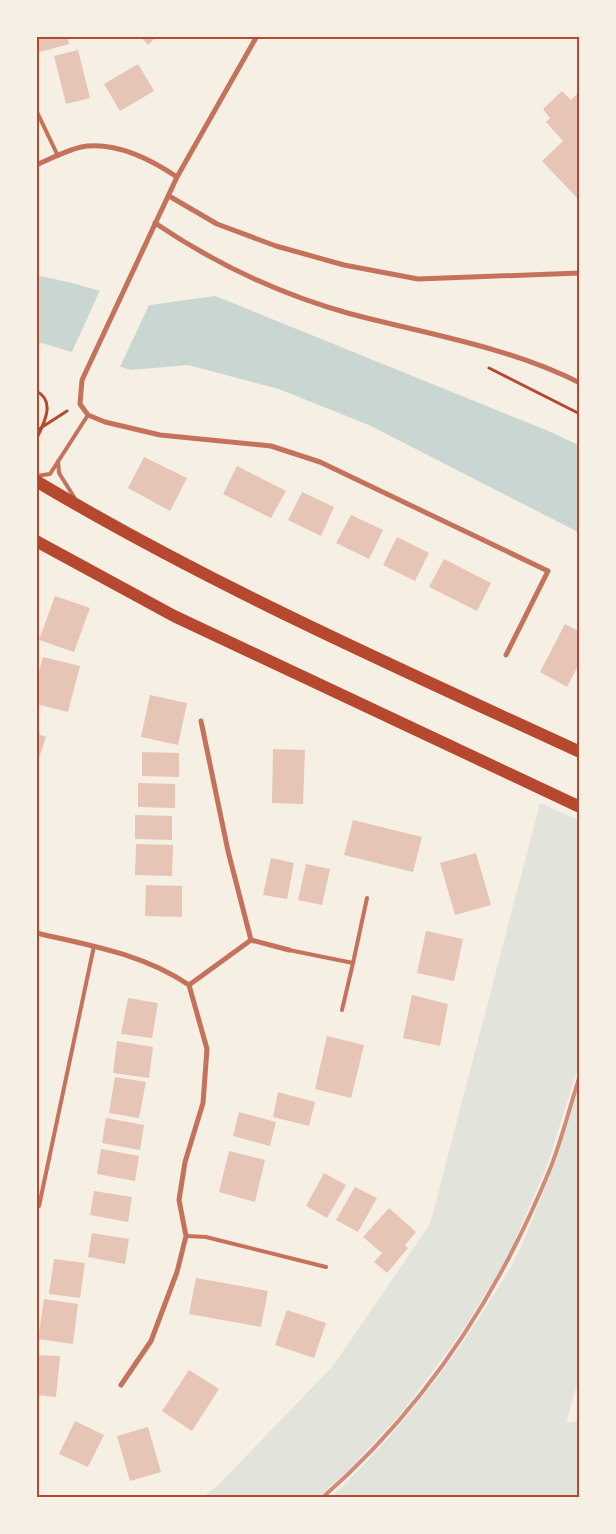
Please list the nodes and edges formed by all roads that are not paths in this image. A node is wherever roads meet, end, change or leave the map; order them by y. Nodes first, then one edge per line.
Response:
1 (257, 36) edge
2 (36, 110) edge
3 (58, 156) junction
4 (36, 165) edge
5 (177, 177) junction
6 (169, 196) junction
7 (155, 223) junction
8 (580, 273) edge
9 (580, 383) edge
10 (88, 415) junction
11 (58, 462) junction
12 (36, 476) edge
13 (36, 481) edge
14 (84, 509) junction
15 (36, 541) edge
16 (506, 656) dead end
17 (201, 722) dead end
18 (580, 752) edge
19 (580, 807) edge
20 (367, 898) dead end
21 (36, 933) edge
22 (251, 940) junction
23 (94, 946) junction
24 (290, 950) joint
25 (353, 963) junction
26 (189, 985) junction
27 (342, 1010) dead end
28 (39, 1206) dead end
29 (186, 1236) junction
30 (326, 1267) dead end
31 (121, 1385) dead end

1 - 5 street
2 - 3 lane
3 - 4 street
3 - 5 street
5 - 6 street
6 - 7 street
6 - 8 street
7 - 9 street
7 - 10 street
10 - 11 lane
10 - 16 street
11 - 12 lane
11 - 14 lane
13 - 14 main road
14 - 18 main road
15 - 19 main road
17 - 22 street
20 - 25 lane
21 - 23 street
22 - 24 street
22 - 26 street
23 - 26 street
23 - 28 lane
24 - 25 lane
25 - 27 lane
26 - 29 street
29 - 30 lane
29 - 31 street

